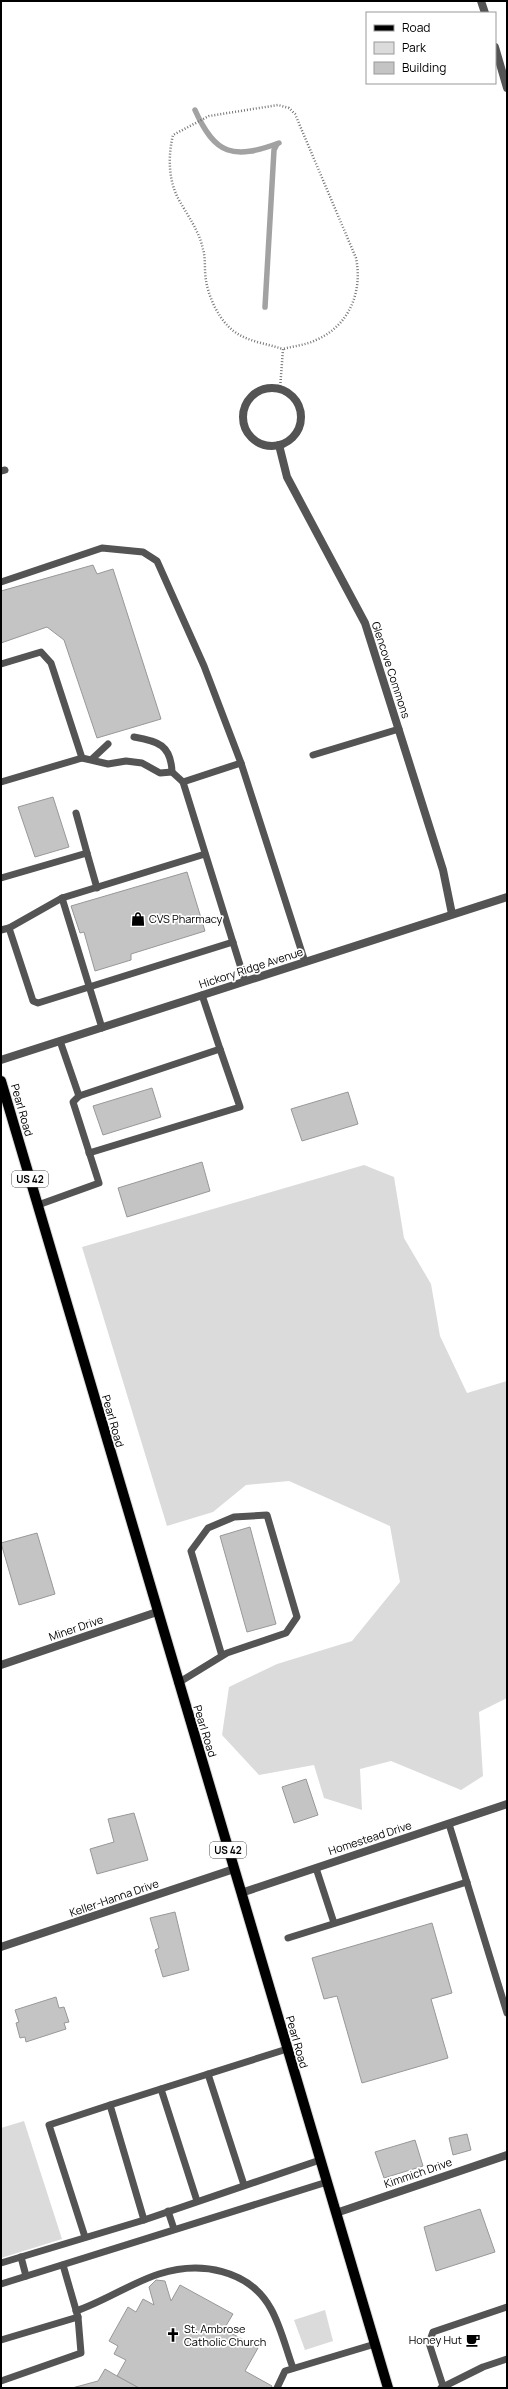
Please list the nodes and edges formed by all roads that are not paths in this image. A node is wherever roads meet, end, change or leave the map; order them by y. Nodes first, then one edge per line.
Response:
1 (481, 1) edge
2 (485, 12) edge
3 (496, 51) edge
4 (507, 88) edge
5 (279, 446) junction
6 (1, 582) edge
7 (1, 664) edge
8 (399, 729) junction
9 (134, 737) dead end
10 (108, 744) dead end
11 (313, 755) dead end
12 (82, 758) junction
13 (92, 759) junction
14 (241, 763) junction
15 (172, 772) junction
16 (1, 782) edge
17 (183, 782) junction
18 (76, 813) dead end
19 (87, 853) junction
20 (205, 854) junction
21 (1, 878) edge
22 (97, 888) junction
23 (507, 896) edge
24 (62, 898) junction
25 (452, 914) junction
26 (9, 928) junction
27 (1, 930) edge
28 (233, 942) junction
29 (305, 962) junction
30 (245, 981) junction
31 (89, 987) junction
32 (202, 995) junction
33 (102, 1028) junction
34 (60, 1041) junction
35 (220, 1049) junction
36 (1, 1060) edge
37 (1, 1081) edge
38 (79, 1096) junction
39 (89, 1153) junction
40 (38, 1205) junction
41 (157, 1612) junction
42 (222, 1656) junction
43 (1, 1665) edge
44 (178, 1683) junction
45 (507, 1804) edge
46 (449, 1824) junction
47 (316, 1868) junction
48 (234, 1869) junction
49 (467, 1882) junction
50 (241, 1893) junction
51 (334, 1923) junction
52 (288, 1938) dead end
53 (1, 1947) edge
54 (507, 2014) edge
55 (287, 2049) junction
56 (208, 2074) junction
57 (161, 2089) junction
58 (110, 2105) junction
59 (507, 2155) edge
60 (320, 2160) junction
61 (327, 2182) junction
62 (244, 2186) junction
63 (197, 2201) junction
64 (168, 2211) junction
65 (336, 2212) junction
66 (144, 2220) junction
67 (174, 2229) junction
68 (86, 2238) junction
69 (21, 2257) junction
70 (1, 2263) edge
71 (63, 2264) junction
72 (26, 2276) junction
73 (1, 2284) edge
74 (507, 2307) edge
75 (77, 2314) junction
76 (1, 2340) edge
77 (375, 2344) junction
78 (507, 2359) edge
79 (293, 2368) junction
80 (1, 2381) edge
81 (278, 2387) edge
82 (442, 2387) edge
83 (388, 2388) edge

1 - 2 street
3 - 4 street
5 - 5 street
5 - 8 street, Glencove Commons
6 - 14 lane
7 - 12 lane
8 - 11 lane
8 - 25 street, Glencove Commons
9 - 15 lane
10 - 13 lane
12 - 13 lane
12 - 16 lane
13 - 15 lane
14 - 17 lane
14 - 29 lane
15 - 17 lane
17 - 20 lane
18 - 19 lane
19 - 21 lane
19 - 22 lane
20 - 22 lane
20 - 28 lane
22 - 24 lane
23 - 25 street, Hickory Ridge Avenue
24 - 26 lane
24 - 31 lane
25 - 29 street, Hickory Ridge Avenue
26 - 27 lane
26 - 31 lane
28 - 30 lane
28 - 31 lane
29 - 30 street, Hickory Ridge Avenue
30 - 32 street, Hickory Ridge Avenue
31 - 33 lane
32 - 33 street, Hickory Ridge Avenue
32 - 35 lane
33 - 34 street, Hickory Ridge Avenue
34 - 36 street, Hickory Ridge Avenue
34 - 38 lane
35 - 38 lane
35 - 39 lane
37 - 40 main road, Pearl Road / US 42
38 - 39 lane
39 - 40 lane
40 - 41 main road, Pearl Road / US 42
41 - 43 street, Miner Drive
41 - 44 main road, Pearl Road / US 42
42 - 42 lane
42 - 44 lane
44 - 48 main road, Pearl Road / US 42
45 - 46 street, Homestead Drive
46 - 47 street, Homestead Drive
46 - 49 lane
47 - 50 street, Homestead Drive
47 - 51 lane
48 - 50 main road, Pearl Road / US 42
48 - 53 street, Keller-Hanna Drive
49 - 51 lane
49 - 54 lane
50 - 55 main road, Pearl Road / US 42
51 - 52 lane
55 - 56 lane
55 - 60 main road, Pearl Road / US 42
56 - 57 lane
56 - 62 lane
57 - 58 lane
57 - 63 lane
58 - 66 lane
58 - 68 lane
59 - 65 street, Kimmich Drive
60 - 61 main road, Pearl Road / US 42
60 - 62 lane
61 - 65 main road, Pearl Road / US 42
61 - 67 lane
62 - 63 lane
63 - 64 lane
64 - 66 lane
64 - 67 lane
65 - 77 main road, Pearl Road / US 42
66 - 68 lane
67 - 71 lane
68 - 69 lane
69 - 70 lane
69 - 72 lane
71 - 72 lane
71 - 75 lane
72 - 73 lane
74 - 82 lane
75 - 76 lane
75 - 79 lane
75 - 80 lane
77 - 79 lane
77 - 83 main road, Pearl Road / US 42
78 - 82 lane
79 - 81 lane

